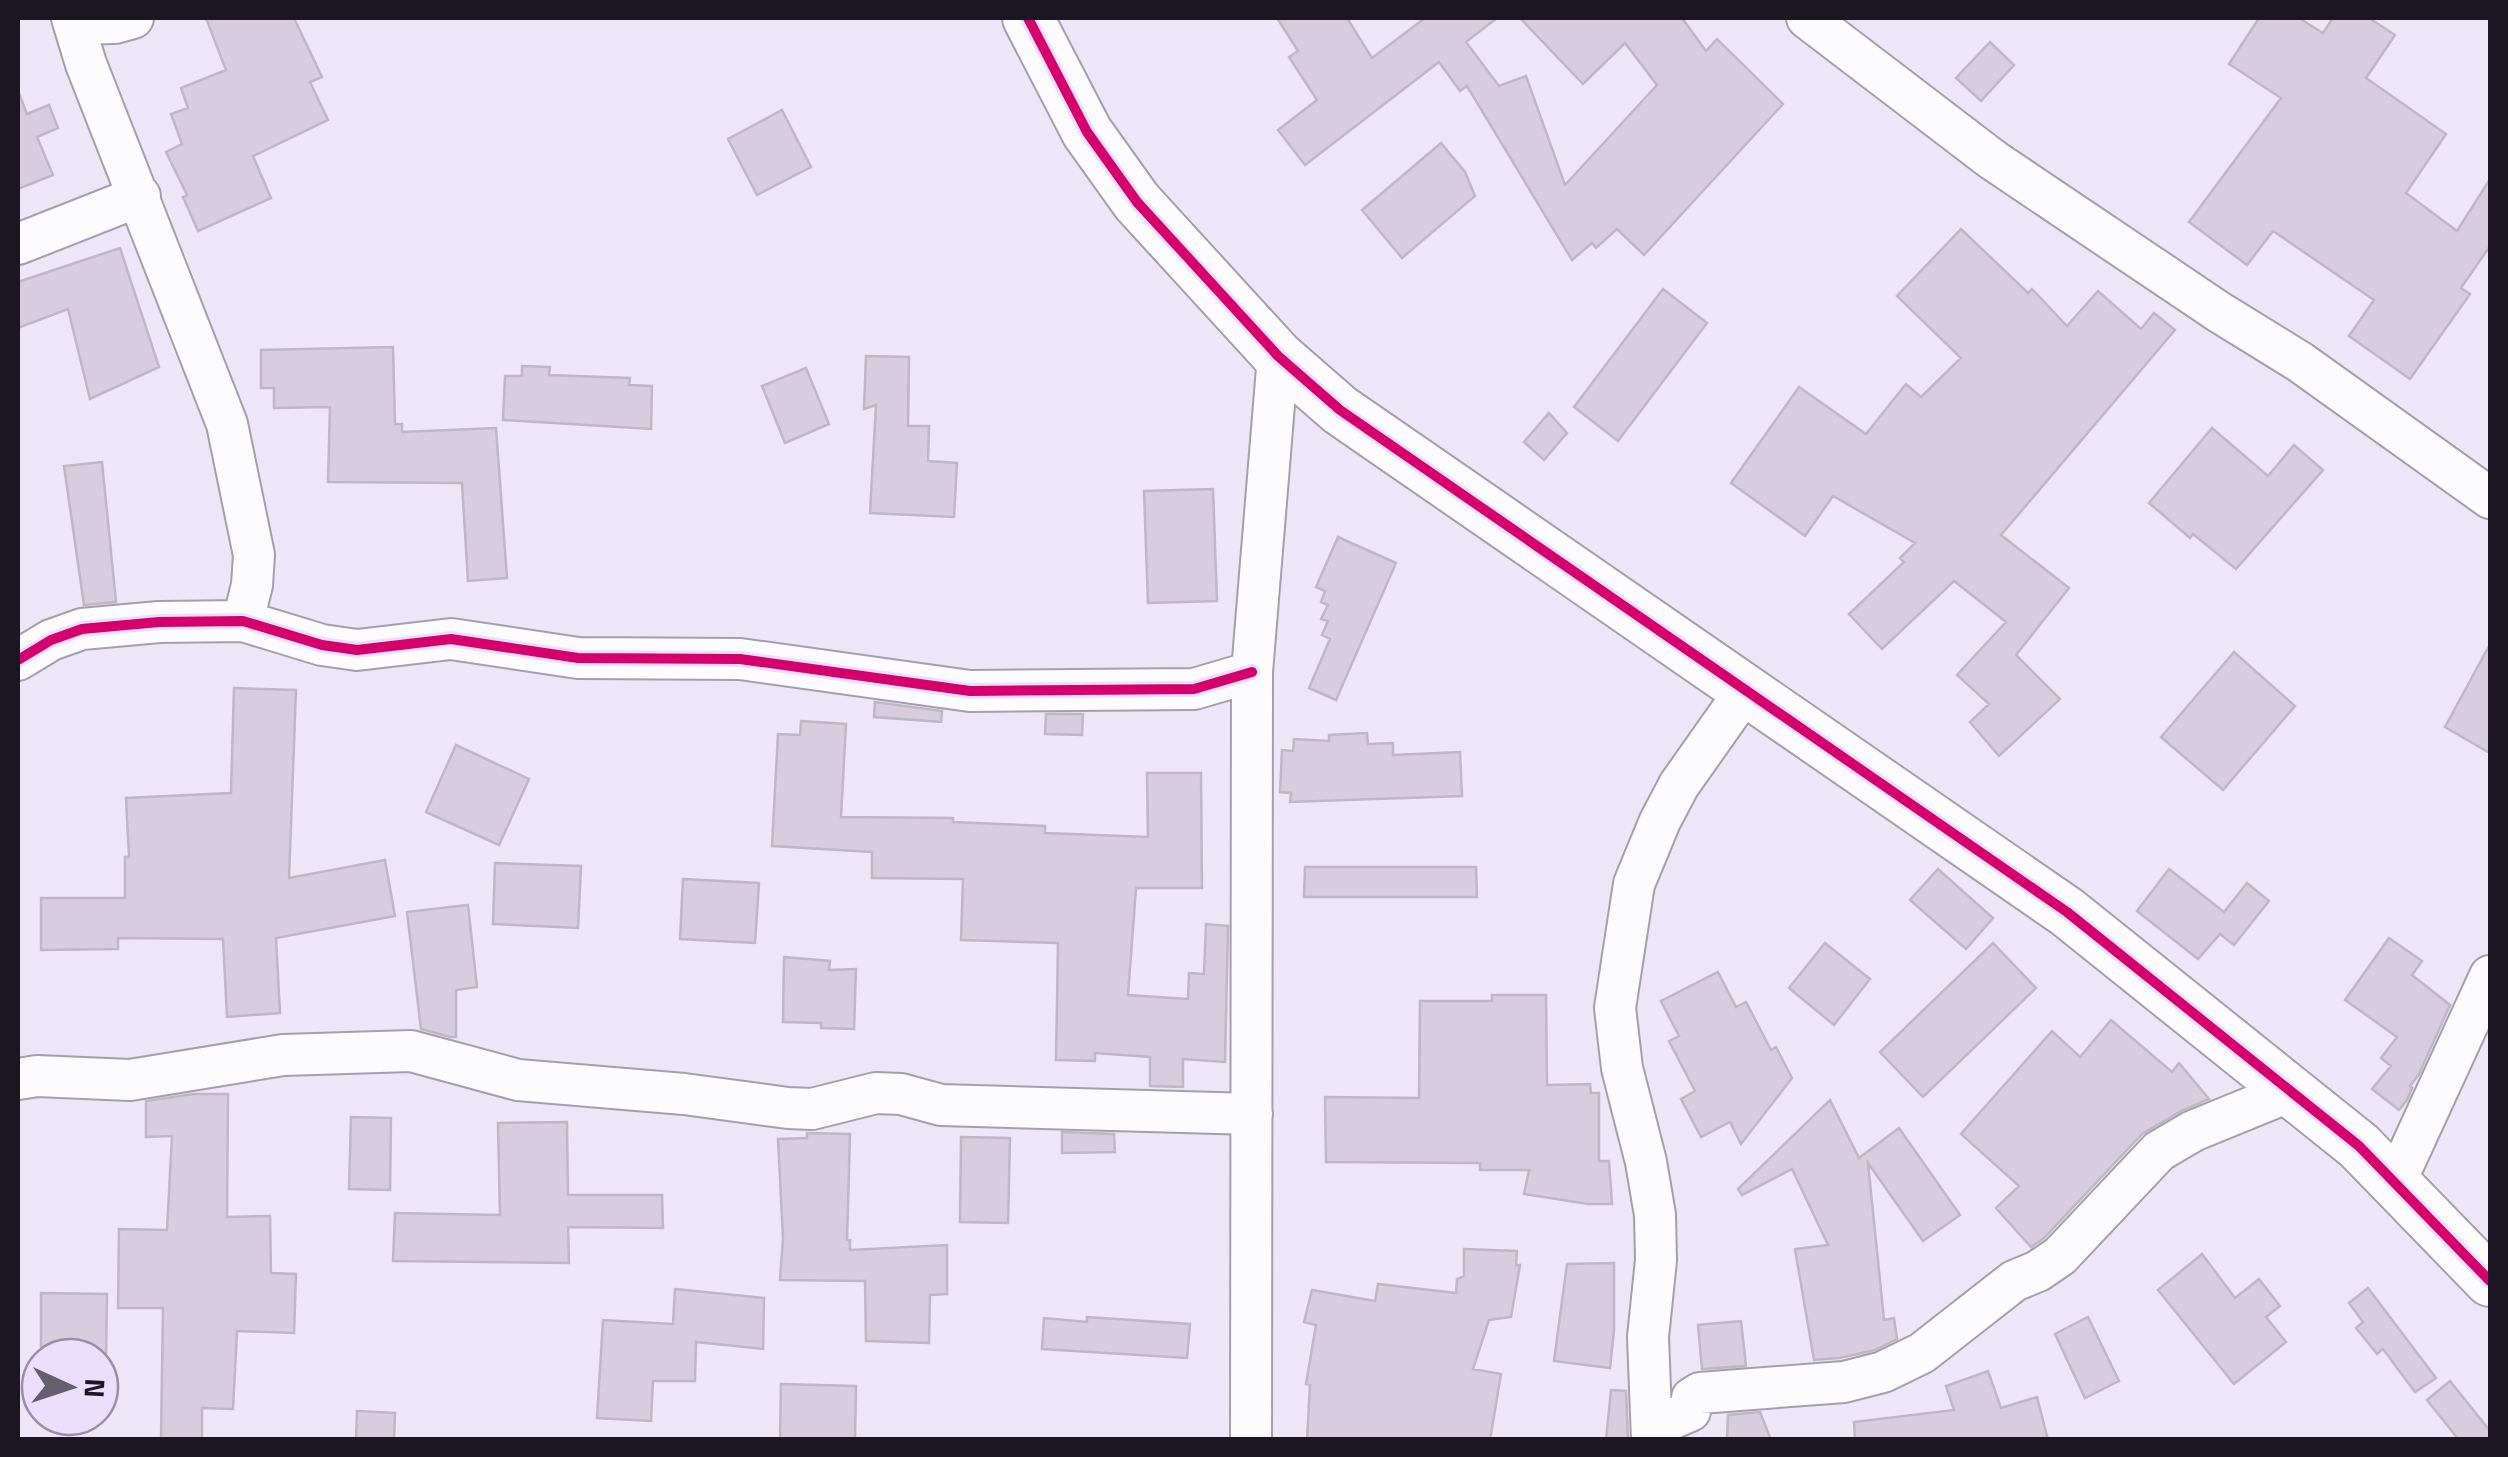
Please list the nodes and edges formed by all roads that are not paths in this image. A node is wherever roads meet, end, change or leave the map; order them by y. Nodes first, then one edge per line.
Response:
1 (1028, 18) edge
2 (1807, 18) edge
3 (124, 20) edge
4 (74, 21) edge
5 (86, 64) junction
6 (140, 196) junction
7 (18, 244) edge
8 (1278, 356) junction
9 (2490, 498) edge
10 (243, 621) junction
11 (18, 660) edge
12 (1252, 672) junction
13 (1746, 690) junction
14 (2490, 976) edge
15 (18, 1080) edge
16 (2290, 1091) junction
17 (1252, 1114) junction
18 (2396, 1183) junction
19 (2490, 1281) edge
20 (1652, 1433) edge
21 (1251, 1440) edge

1 - 8 street
2 - 9 street
3 - 4 street
3 - 5 street
4 - 5 street
5 - 6 street
6 - 7 street
6 - 10 street
8 - 12 street
8 - 13 street
10 - 11 street
10 - 12 street
12 - 17 street
13 - 16 street
13 - 20 street
14 - 18 street
15 - 17 street
16 - 18 street
16 - 20 street
17 - 21 street
18 - 19 street

